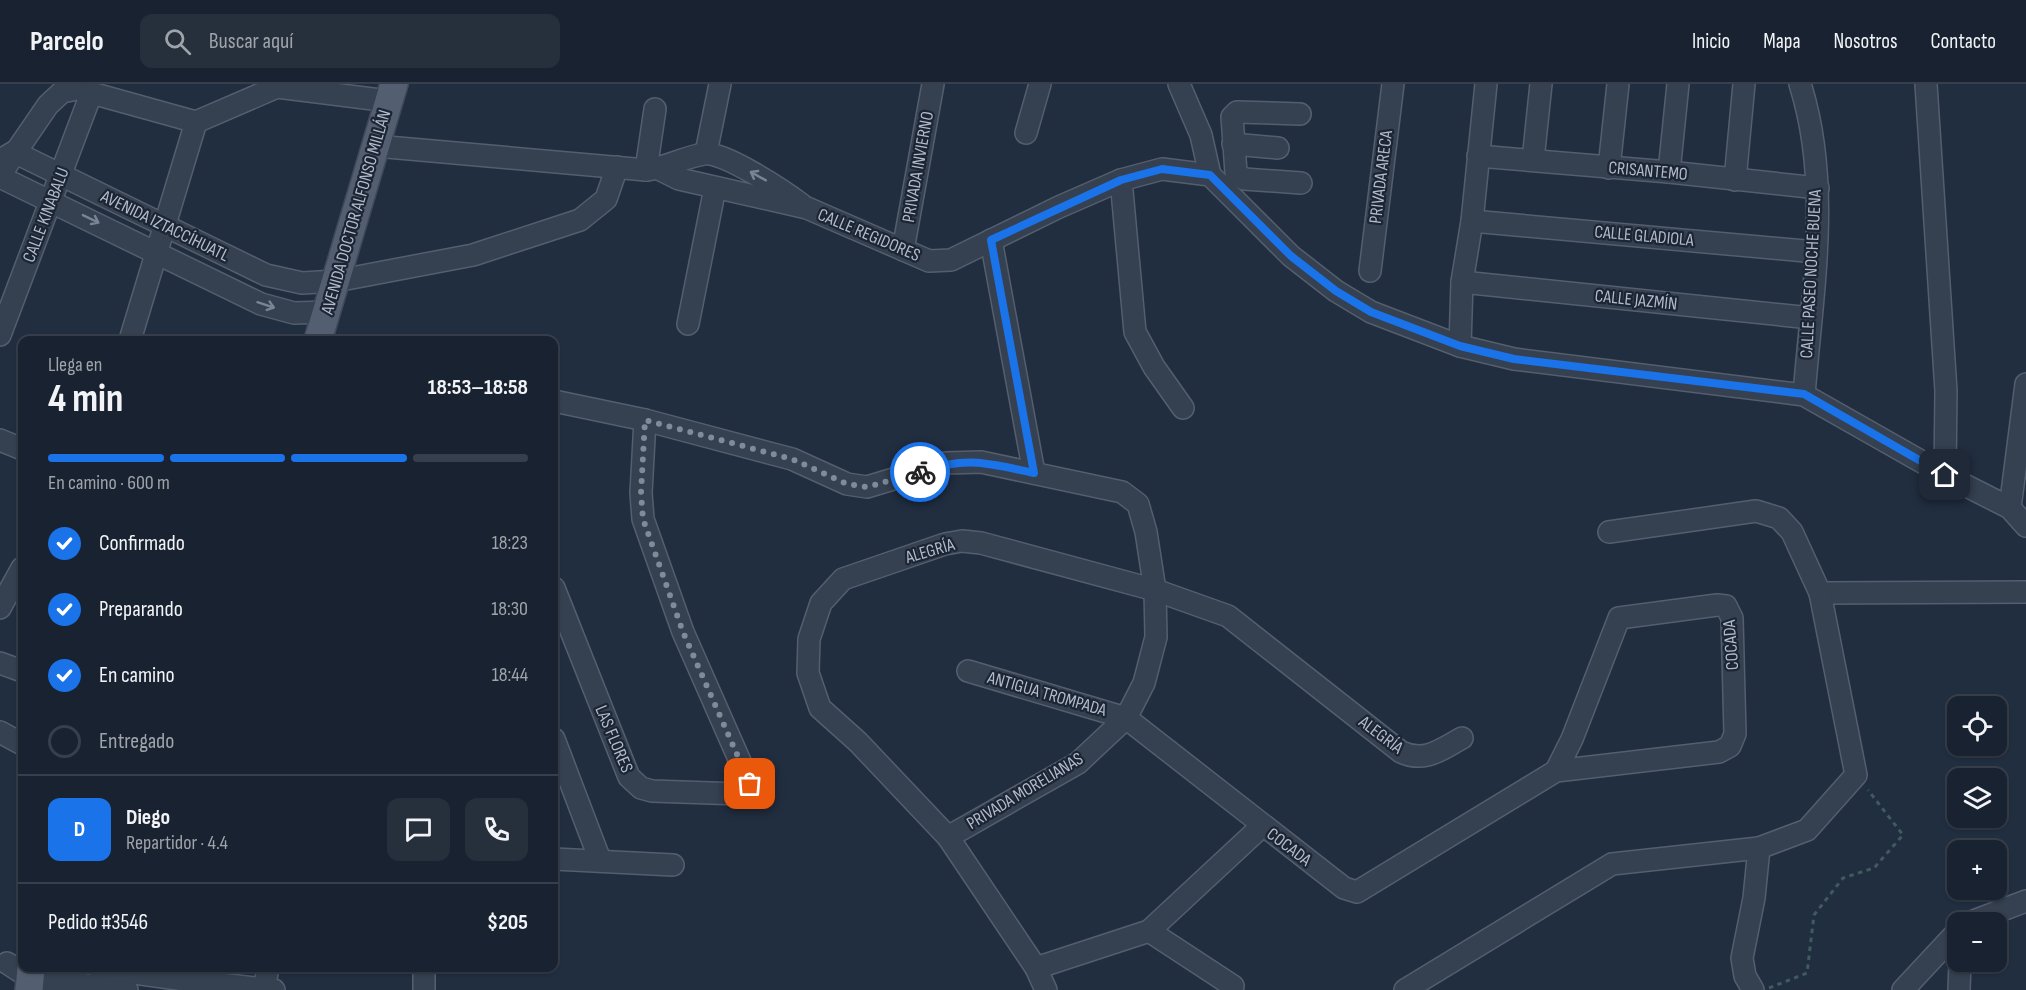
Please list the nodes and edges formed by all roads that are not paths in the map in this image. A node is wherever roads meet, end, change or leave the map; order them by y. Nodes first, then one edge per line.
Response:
1 (720, 84) edge
2 (933, 84) edge
3 (1040, 84) edge
4 (1179, 84) edge
5 (1393, 84) edge
6 (1485, 84) edge
7 (1541, 84) edge
8 (1618, 84) edge
9 (1678, 84) edge
10 (1744, 84) edge
11 (1800, 84) edge
12 (1926, 84) edge
13 (392, 92) edge
14 (91, 94) junction
15 (655, 109) dead end
16 (1300, 114) dead end
17 (196, 122) junction
18 (1026, 133) dead end
19 (1201, 135) junction
20 (1232, 137) junction
21 (376, 146) junction
22 (1278, 148) dead end
23 (706, 153) junction
24 (7, 156) edge
25 (1478, 156) junction
26 (1533, 160) junction
27 (617, 167) junction
28 (1610, 168) junction
29 (652, 169) junction
30 (1669, 172) junction
31 (1210, 175) junction
32 (0, 176) edge
33 (60, 176) junction
34 (1121, 180) junction
35 (1736, 180) junction
36 (1300, 183) dead end
37 (715, 188) junction
38 (1818, 188) junction
39 (51, 200) junction
40 (807, 208) junction
41 (1472, 221) junction
42 (165, 226) junction
43 (991, 240) junction
44 (903, 250) junction
45 (157, 252) junction
46 (1816, 252) junction
47 (1370, 271) dead end
48 (336, 281) junction
49 (1462, 282) junction
50 (327, 312) junction
51 (1811, 318) junction
52 (688, 324) dead end
53 (0, 335) edge
54 (131, 336) edge
55 (319, 336) edge
56 (1460, 346) junction
57 (2026, 384) edge
58 (1804, 394) junction
59 (558, 402) edge
60 (1183, 408) dead end
61 (645, 420) junction
62 (0, 440) edge
63 (18, 447) edge
64 (1034, 473) junction
65 (1945, 475) junction
66 (2010, 508) junction
67 (2026, 526) edge
68 (1609, 532) dead end
69 (18, 575) edge
70 (1155, 590) junction
71 (2026, 592) edge
72 (1820, 593) junction
73 (558, 598) edge
74 (0, 608) edge
75 (0, 663) edge
76 (18, 670) edge
77 (968, 671) dead end
78 (1126, 718) junction
79 (0, 732) edge
80 (1462, 738) dead end
81 (18, 742) edge
82 (558, 750) edge
83 (1556, 771) junction
84 (1262, 826) junction
85 (948, 837) junction
86 (1759, 848) junction
87 (558, 858) edge
88 (600, 860) junction
89 (674, 866) dead end
90 (2026, 901) edge
91 (1997, 912) edge
92 (1149, 931) junction
93 (1947, 943) edge
94 (1036, 968) junction
95 (31, 972) edge
96 (155, 972) edge
97 (267, 972) edge
98 (424, 972) edge
99 (1960, 972) edge
100 (184, 974) edge
101 (1233, 986) dead end
102 (127, 990) edge
103 (264, 990) edge
104 (274, 990) edge
105 (424, 990) edge
106 (1046, 990) edge
107 (1405, 990) edge
108 (1753, 990) edge
109 (1903, 990) edge
110 (1959, 990) edge

1 - 23 street
2 - 44 street, PRIVADA INVIERNO
3 - 18 street
4 - 19 street
5 - 47 street, PRIVADA ARECA
6 - 25 street
7 - 26 street
8 - 28 street
9 - 30 street
10 - 35 street
11 - 38 street, CALLE PASEO NOCHE BUENA
12 - 65 street
13 - 17 street
13 - 21 main road, AVENIDA DOCTOR ALFONSO MILLÁN
14 - 17 street
14 - 24 street
14 - 33 street, CALLE KINABALU
15 - 29 street
16 - 20 street
17 - 42 street
19 - 20 street
19 - 31 street
20 - 22 street
20 - 36 street
21 - 27 street, CALLE REGIDORES
21 - 48 main road, AVENIDA DOCTOR ALFONSO MILLÁN
23 - 29 street, CALLE REGIDORES
40 -> 23 street, CALLE REGIDORES
24 - 32 street
24 - 33 street, AVENIDA IZTACCÍHUATL
25 - 26 street, CRISANTEMO
25 - 41 street
26 - 28 street, CRISANTEMO
27 - 29 street, CALLE REGIDORES
27 - 48 street, AVENIDA IZTACCÍHUATL
28 - 30 street, CRISANTEMO
29 - 37 street, CALLE REGIDORES
30 - 35 street, CRISANTEMO
31 - 34 street, CALLE REGIDORES
31 - 56 street
32 - 39 street, AVENIDA IZTACCÍHUATL
33 - 39 street, CALLE KINABALU
33 - 42 street, AVENIDA IZTACCÍHUATL
34 - 43 street, CALLE REGIDORES
34 - 60 street
35 - 38 street, CRISANTEMO
37 - 40 street, CALLE REGIDORES
37 - 52 street
38 - 46 street, CALLE PASEO NOCHE BUENA
39 -> 45 street, AVENIDA IZTACCÍHUATL
39 - 53 street, CALLE KINABALU
40 - 44 street, CALLE REGIDORES
41 - 46 street, CALLE GLADIOLA
41 - 49 street
42 - 45 street
42 - 48 street, AVENIDA IZTACCÍHUATL
43 - 44 street, CALLE REGIDORES
43 - 64 street
45 -> 50 street, AVENIDA IZTACCÍHUATL
45 - 54 street
46 - 51 street, CALLE PASEO NOCHE BUENA
48 - 50 main road, AVENIDA DOCTOR ALFONSO MILLÁN
49 - 51 street, CALLE JAZMÍN
49 - 56 street
50 - 55 main road, AVENIDA DOCTOR ALFONSO MILLÁN
51 - 58 street, CALLE PASEO NOCHE BUENA
56 - 58 street
57 - 66 street
58 - 65 street
59 - 61 street, PRIVADA MORELIANAS
61 - 64 street, PRIVADA MORELIANAS
61 - 73 street, LAS FLORES
62 - 63 street
64 - 70 street, PRIVADA MORELIANAS
65 - 66 street
66 - 67 street
68 - 72 street
69 - 74 street
70 - 78 street, PRIVADA MORELIANAS
70 - 80 street, ALEGRÍA
70 - 85 street, ALEGRÍA
71 - 72 street
72 - 86 street
75 - 76 street
77 - 78 street, ANTIGUA TROMPADA
78 - 84 street, COCADA
78 - 85 street, PRIVADA MORELIANAS
79 - 81 street
82 - 88 street
83 - 83 street, COCADA
83 - 84 street, COCADA
84 - 92 street
85 - 94 street, ALEGRÍA
86 - 107 street
86 - 108 street
87 - 88 street
88 - 89 street
90 - 91 street
92 - 94 street
92 - 101 street
93 - 109 street
94 - 106 street, ALEGRÍA
95 - 102 street
96 - 100 street
97 - 103 street
98 - 105 street
99 - 110 street
100 - 103 street
103 - 104 street

